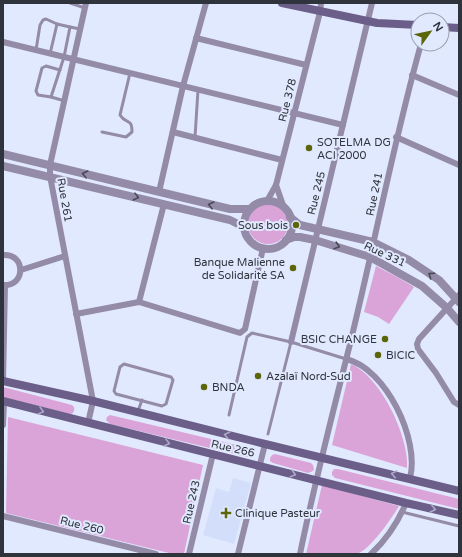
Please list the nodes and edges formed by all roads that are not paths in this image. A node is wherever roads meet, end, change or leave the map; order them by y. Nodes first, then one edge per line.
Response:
1 (70, 3) edge
2 (206, 3) edge
3 (282, 3) edge
4 (306, 3) edge
5 (372, 3) edge
6 (85, 5) edge
7 (321, 7) edge
8 (369, 18) junction
9 (410, 20) edge
10 (57, 24) junction
11 (410, 25) edge
12 (70, 27) junction
13 (80, 29) junction
14 (196, 38) junction
15 (3, 42) edge
16 (36, 50) junction
17 (419, 52) edge
18 (50, 54) junction
19 (64, 57) junction
20 (74, 59) junction
21 (306, 65) junction
22 (60, 70) junction
23 (130, 73) junction
24 (412, 75) junction
25 (183, 86) junction
26 (198, 90) junction
27 (459, 95) edge
28 (51, 97) junction
29 (64, 101) junction
30 (294, 113) junction
31 (343, 125) junction
32 (102, 132) dead end
33 (173, 132) junction
34 (195, 137) junction
35 (396, 137) junction
36 (3, 154) edge
37 (282, 160) junction
38 (50, 165) junction
39 (459, 165) edge
40 (3, 166) edge
41 (50, 176) junction
42 (276, 185) junction
43 (159, 192) junction
44 (268, 201) junction
45 (164, 204) junction
46 (284, 208) junction
47 (250, 209) junction
48 (290, 217) junction
49 (244, 227) junction
50 (318, 228) junction
51 (286, 240) junction
52 (315, 240) junction
53 (373, 242) junction
54 (263, 248) junction
55 (3, 255) edge
56 (65, 256) junction
57 (370, 256) junction
58 (21, 270) junction
59 (4, 285) edge
60 (458, 298) edge
61 (139, 302) junction
62 (447, 308) junction
63 (76, 314) junction
64 (459, 322) edge
65 (291, 342) junction
66 (346, 359) junction
67 (3, 381) edge
68 (142, 400) junction
69 (3, 401) edge
70 (93, 401) junction
71 (459, 405) edge
72 (138, 412) junction
73 (229, 415) dead end
74 (88, 423) junction
75 (3, 425) edge
76 (268, 434) dead end
77 (265, 444) junction
78 (213, 454) junction
79 (322, 458) junction
80 (259, 465) junction
81 (410, 478) junction
82 (317, 480) junction
83 (459, 491) edge
84 (406, 503) junction
85 (402, 512) junction
86 (459, 514) edge
87 (3, 516) edge
88 (459, 526) edge
89 (156, 554) edge
90 (189, 554) edge
91 (238, 554) edge
92 (300, 554) edge
93 (370, 554) edge

1 - 6 lane
2 - 14 street
3 - 7 main road
4 - 7 main road
5 - 8 street, Rue 245
6 - 13 street, Rue 261
7 - 8 main road
7 - 21 street, Rue 378
8 - 9 main road
8 - 11 main road
8 - 31 street, Rue 245
10 - 12 lane
10 - 16 lane
10 - 18 lane
12 - 13 lane
12 - 19 lane
13 - 20 street, Rue 261
14 - 21 street
14 - 25 street
15 - 16 street
16 - 18 street
17 - 24 street, Rue 241
18 - 19 street
19 - 20 street
19 - 22 lane
20 - 23 street
20 - 29 street, Rue 261
21 - 30 street, Rue 378
22 - 28 lane
22 - 28 lane
23 - 25 street
23 - 32 lane
24 - 27 street
24 - 35 street, Rue 241
25 - 26 street
25 - 33 street
26 - 30 street
26 - 34 lane
28 - 29 lane
29 - 38 street, Rue 261
30 - 31 street
30 - 37 street, Rue 378
31 - 50 street, Rue 245
33 - 34 street
33 - 43 street
34 - 37 street
35 - 39 street
35 - 53 street, Rue 241
36 - 38 street
37 - 42 street, Rue 378
38 - 41 street, Rue 261
43 -> 38 street
40 - 41 street
41 -> 45 street
41 - 56 street, Rue 261
42 - 44 street, Rue 378
42 - 46 street
47 -> 43 street
44 - 46 street
44 - 47 street
45 - 49 street
45 - 61 street
46 - 48 street
47 - 49 street
48 - 50 street, Rue 331
48 - 51 street
49 - 54 street
50 - 52 street, Rue 245
50 - 53 street, Rue 331
51 - 52 street, Rue 331
51 - 54 street
52 -> 57 street, Rue 331
52 - 65 street, Rue 245
53 - 57 street, Rue 241
60 -> 53 street, Rue 331
54 - 61 street
55 - 58 street
56 - 58 street
56 - 63 street, Rue 261
57 - 62 street, Rue 331
57 - 66 street, Rue 241
58 - 59 street
59 - 67 street
60 - 62 street
61 - 63 street
62 - 64 street, Rue 331
62 - 71 street
63 - 70 street, Rue 261
65 - 66 lane
65 - 73 lane
65 - 76 lane
66 - 79 street
66 - 81 street
67 - 70 main road, Rue 266
68 - 68 lane
68 - 72 lane
69 -> 74 main road, Rue 266
69 - 75 street
70 - 72 main road, Rue 266
70 - 74 street
77 -> 72 main road, Rue 266
74 -> 78 main road, Rue 266
77 - 79 main road, Rue 266
77 - 80 street
78 - 80 main road, Rue 266
78 - 90 street, Rue 243
81 -> 79 main road, Rue 266
79 - 82 street
80 -> 82 main road, Rue 266
80 - 91 street
81 - 83 main road, Rue 266
82 - 84 main road, Rue 266
82 - 92 street
84 - 85 street
84 -> 86 main road, Rue 266
85 - 88 lane
85 - 93 street
87 - 89 street, Rue 260

